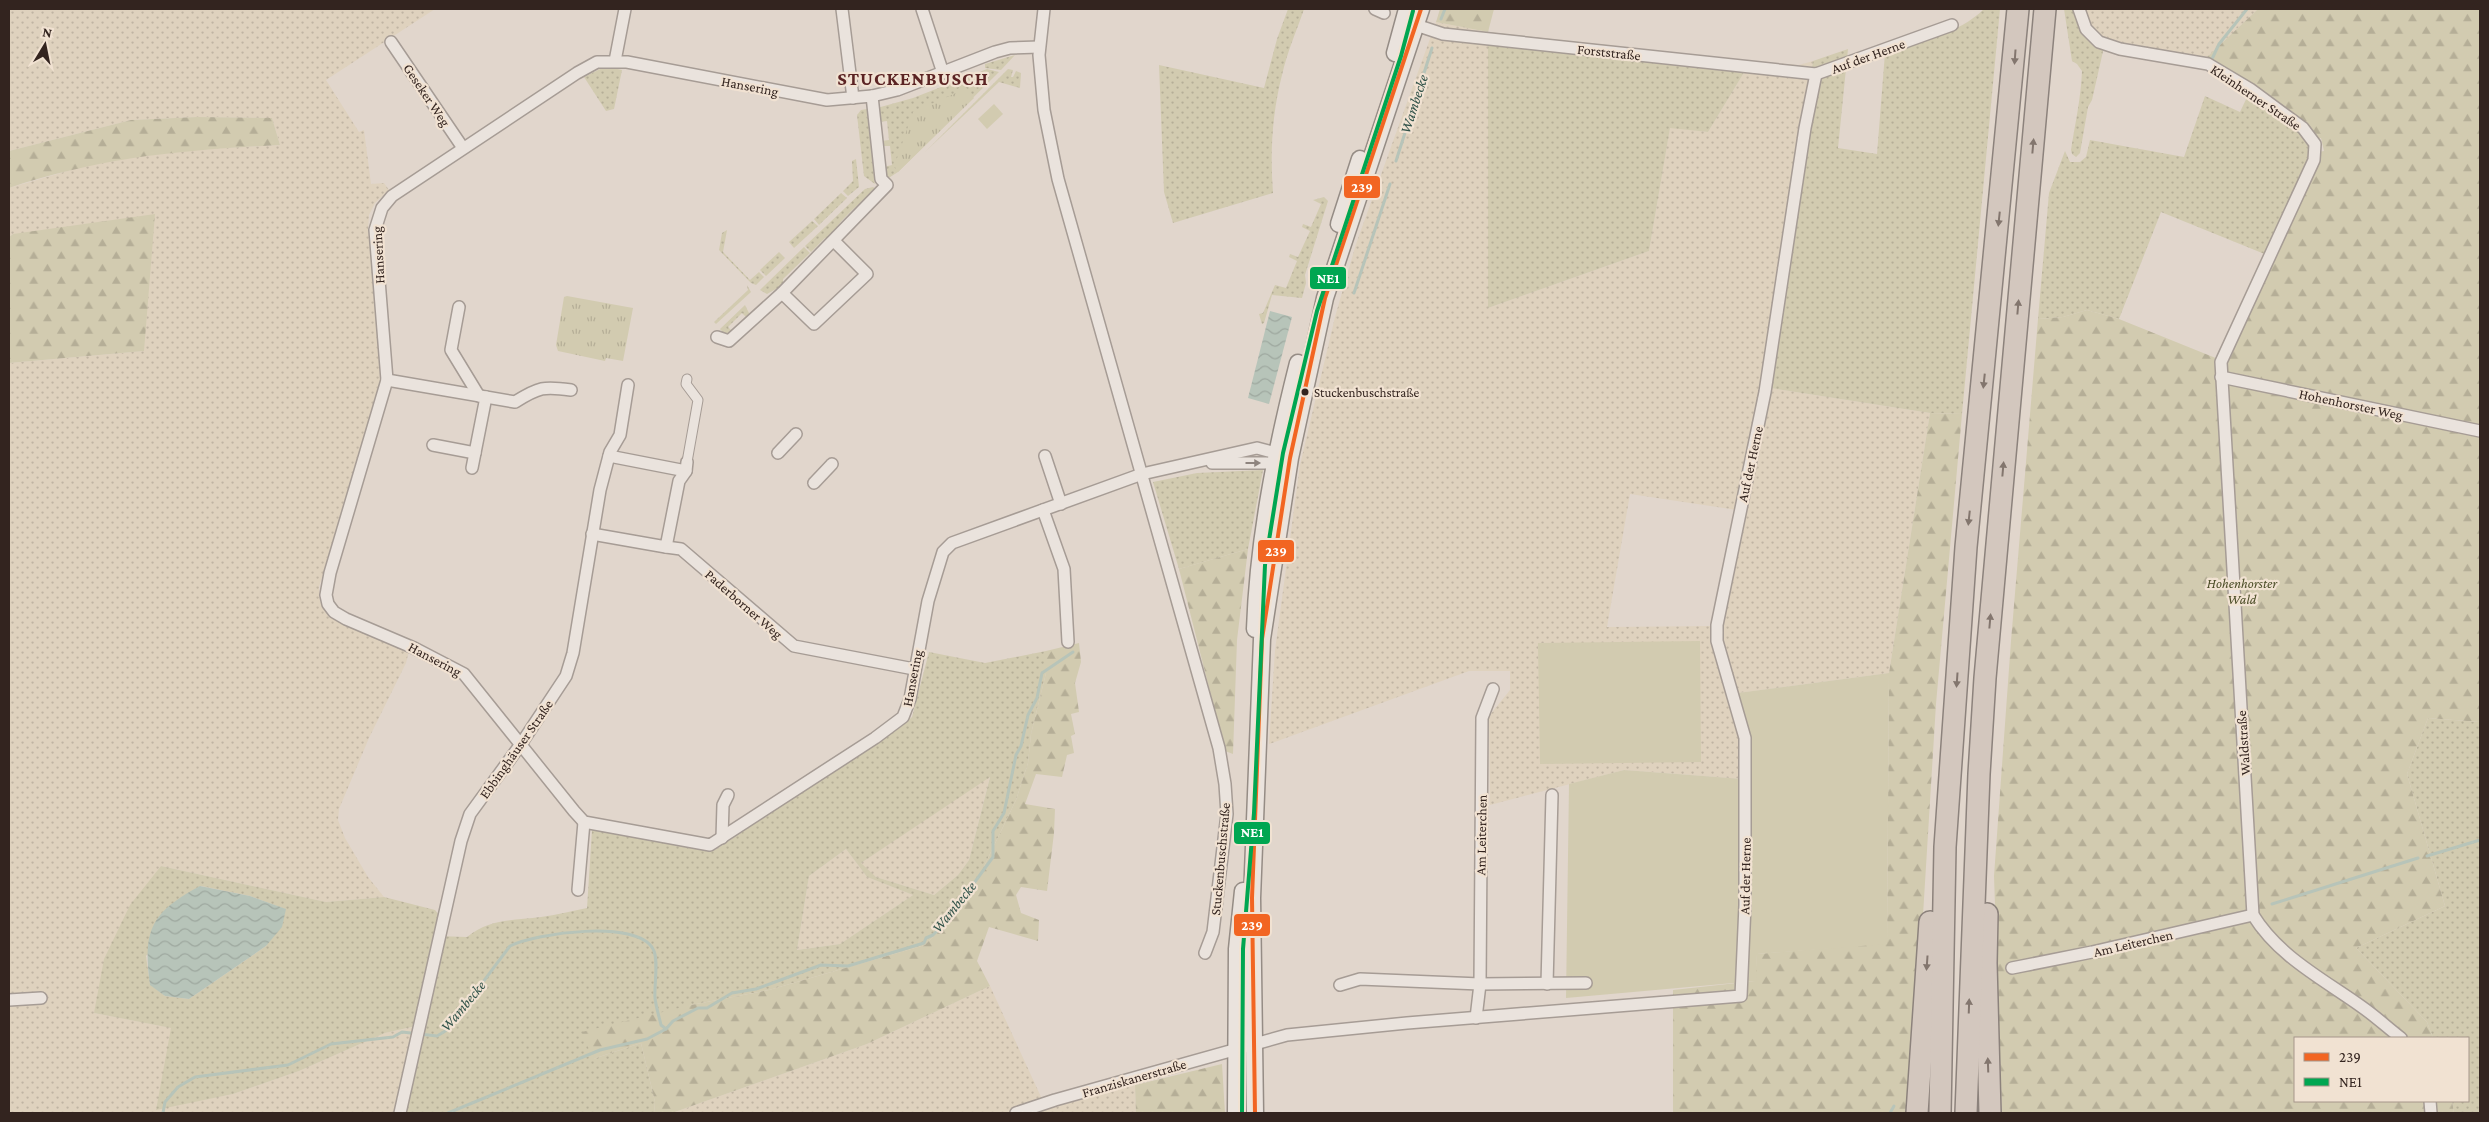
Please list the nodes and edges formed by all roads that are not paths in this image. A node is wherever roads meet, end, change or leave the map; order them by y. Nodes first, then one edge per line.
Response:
1 (625, 9) edge
2 (842, 9) edge
3 (922, 9) edge
4 (1044, 9) edge
5 (1421, 9) edge
6 (2018, 9) edge
7 (2045, 9) edge
8 (2079, 9) edge
9 (1408, 18) edge
10 (1952, 25) dead end
11 (391, 42) dead end
12 (1039, 47) junction
13 (615, 61) junction
14 (943, 73) junction
15 (1816, 74) junction
16 (872, 96) junction
17 (853, 98) junction
18 (463, 148) junction
19 (834, 241) junction
20 (782, 293) junction
21 (459, 307) dead end
22 (717, 336) dead end
23 (2221, 377) junction
24 (687, 379) dead end
25 (387, 380) junction
26 (628, 385) dead end
27 (571, 390) dead end
28 (482, 396) junction
29 (2480, 431) edge
30 (796, 434) dead end
31 (433, 445) dead end
32 (475, 453) junction
33 (778, 453) dead end
34 (609, 456) junction
35 (1045, 456) dead end
36 (1281, 458) junction
37 (832, 464) dead end
38 (686, 466) junction
39 (472, 468) dead end
40 (1142, 474) junction
41 (814, 483) dead end
42 (1061, 504) junction
43 (1043, 510) junction
44 (592, 534) junction
45 (666, 547) junction
46 (1068, 642) dead end
47 (914, 669) junction
48 (1493, 689) dead end
49 (521, 744) junction
50 (1978, 774) junction
51 (728, 795) dead end
52 (1552, 795) dead end
53 (584, 822) junction
54 (722, 838) junction
55 (1945, 847) junction
56 (578, 890) dead end
57 (2253, 915) junction
58 (1205, 953) dead end
59 (2012, 968) dead end
60 (1586, 983) dead end
61 (1480, 984) junction
62 (1547, 984) junction
63 (1340, 985) dead end
64 (41, 998) dead end
65 (9, 1000) edge
66 (1476, 1018) junction
67 (2400, 1037) edge
68 (1245, 1046) junction
69 (400, 1113) edge
70 (1016, 1113) edge
71 (1236, 1113) edge
72 (1255, 1113) edge
73 (1917, 1113) edge
74 (1940, 1113) edge
75 (1966, 1113) edge
76 (1990, 1113) edge

1 - 13 street
2 - 17 street
3 - 14 street
4 - 12 street, Stuckenbuschstraße
5 - 9 main road
6 -> 55 highway
50 -> 7 highway
8 - 23 street, Kleinherner Straße
9 - 15 street, Forststraße
9 - 36 main road
10 - 15 street, Auf der Herne
11 - 18 street, Geseker Weg
12 - 14 street, Hansering
12 - 40 street, Stuckenbuschstraße
13 - 17 street, Hansering
13 - 18 street, Hansering
14 - 16 street, Hansering
15 - 66 street, Auf der Herne
16 - 17 street, Hansering
16 - 19 street
18 - 25 street, Hansering
19 - 20 street
19 - 20 street
20 - 22 street
21 - 28 street
23 - 29 street, Hohenhorster Weg
23 - 57 street, Waldstraße
24 - 38 street
25 - 28 street
25 - 49 street, Hansering
26 - 34 street, Ebbinghäuser Straße
27 - 28 street
28 - 32 street
30 - 33 street
31 - 32 street
32 - 39 street
34 - 38 street
34 - 44 street, Ebbinghäuser Straße
35 - 42 street
36 - 40 street, Hansering
36 - 68 main road
37 - 41 street
38 - 45 street
40 - 42 street, Hansering
40 - 58 street, Stuckenbuschstraße
42 - 43 street, Hansering
43 - 46 street
43 - 47 street, Hansering
44 - 45 street, Paderborner Weg
44 - 49 street, Ebbinghäuser Straße
45 - 47 street, Paderborner Weg
47 - 54 street, Hansering
48 - 61 street, Am Leiterchen
49 - 53 street, Hansering
49 - 69 street, Ebbinghäuser Straße
75 -> 50 highway
76 -> 50 highway
51 - 54 street
52 - 62 street
53 - 54 street, Hansering
53 - 56 street
55 -> 73 highway
55 - 74 highway
57 - 59 street, Am Leiterchen
57 - 67 street
60 - 62 street
61 - 62 street
61 - 63 street
61 - 66 street, Am Leiterchen
64 - 65 street
66 - 68 street
68 - 70 street, Franziskanerstraße
68 - 71 main road
68 - 72 main road

